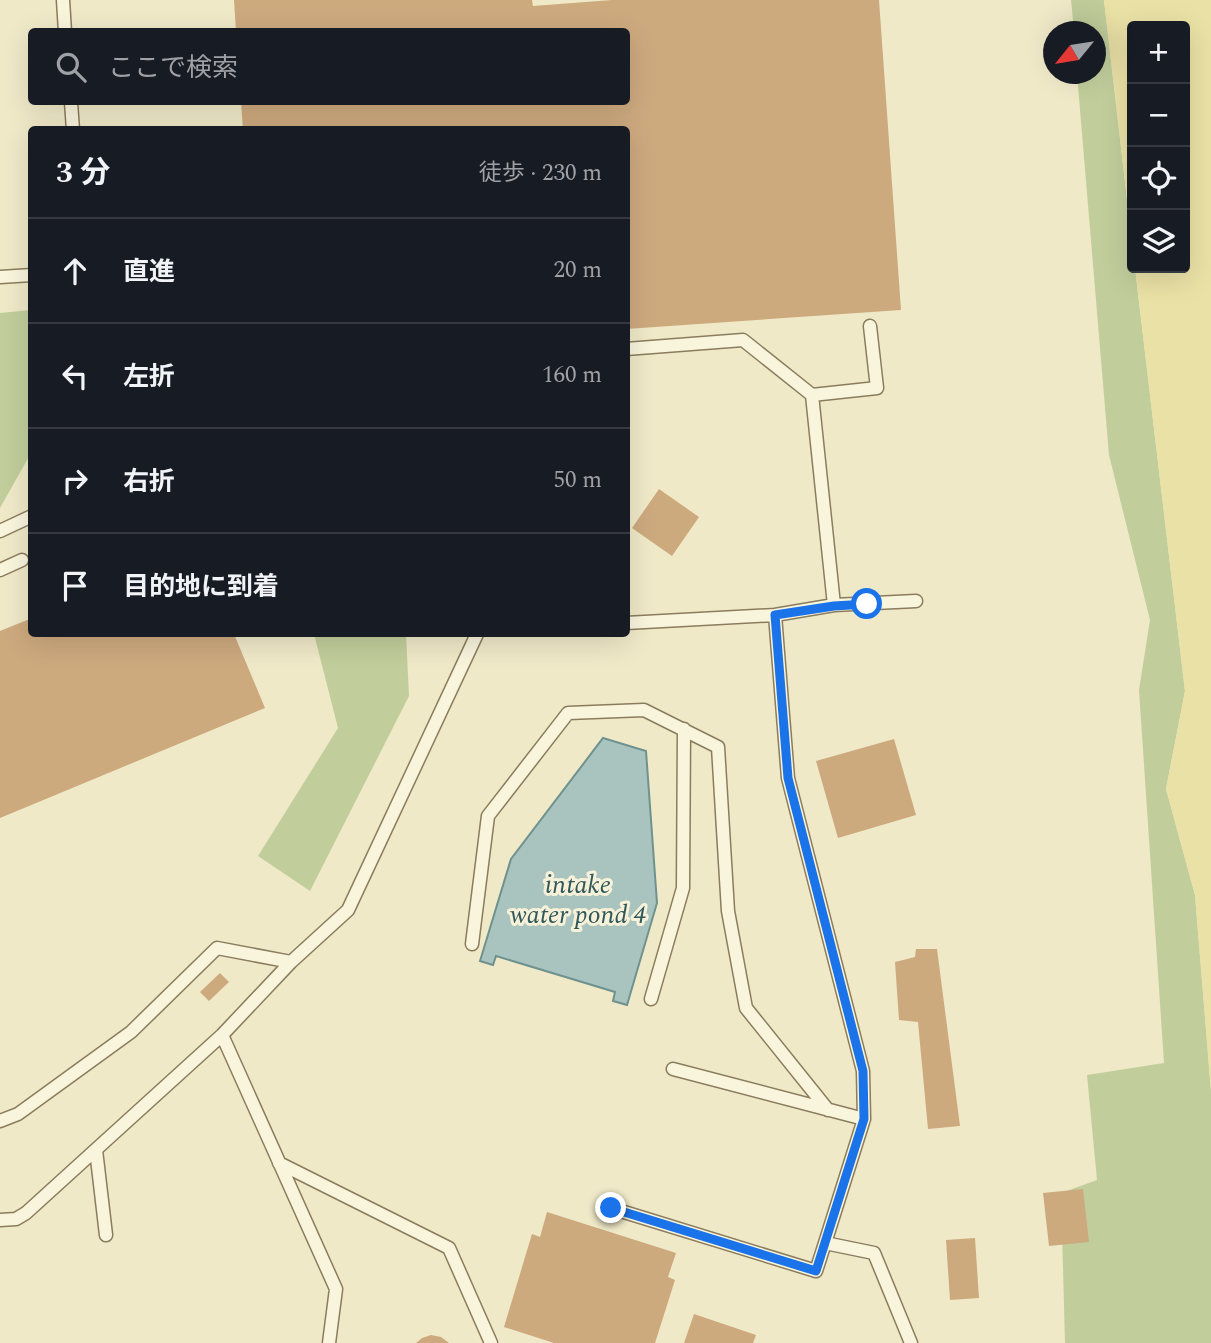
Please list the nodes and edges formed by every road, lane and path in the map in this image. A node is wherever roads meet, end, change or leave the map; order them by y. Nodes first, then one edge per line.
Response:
1 (63, 0) edge
2 (65, 28) edge
3 (71, 105) edge
4 (74, 126) edge
5 (28, 275) edge
6 (0, 277) edge
7 (870, 326) dead end
8 (630, 349) edge
9 (812, 395) junction
10 (28, 518) edge
11 (0, 531) edge
12 (22, 560) dead end
13 (0, 570) edge
14 (916, 601) dead end
15 (834, 606) junction
16 (775, 615) junction
17 (630, 623) edge
18 (476, 637) edge
19 (684, 729) junction
20 (472, 944) dead end
21 (291, 962) junction
22 (651, 999) dead end
23 (222, 1035) junction
24 (673, 1069) dead end
25 (828, 1110) junction
26 (864, 1119) junction
27 (0, 1121) edge
28 (96, 1150) junction
29 (279, 1163) junction
30 (611, 1208) dead end
31 (0, 1220) edge
32 (106, 1235) dead end
33 (825, 1242) junction
34 (329, 1343) edge
35 (491, 1343) edge
36 (911, 1343) edge

1 - 2 lane
3 - 4 lane
5 - 6 lane
7 - 9 lane
8 - 9 lane
9 - 15 lane
10 - 11 lane
12 - 13 lane
14 - 15 lane
15 - 16 lane
16 - 17 lane
16 - 26 lane
18 - 21 lane
19 - 20 lane
19 - 22 lane
19 - 25 lane
21 - 23 lane
21 - 27 lane
23 - 28 lane
23 - 29 lane
24 - 25 lane
25 - 26 lane
26 - 33 lane
28 - 31 lane
28 - 32 lane
29 - 34 lane
29 - 35 lane
30 - 33 lane
33 - 36 lane

